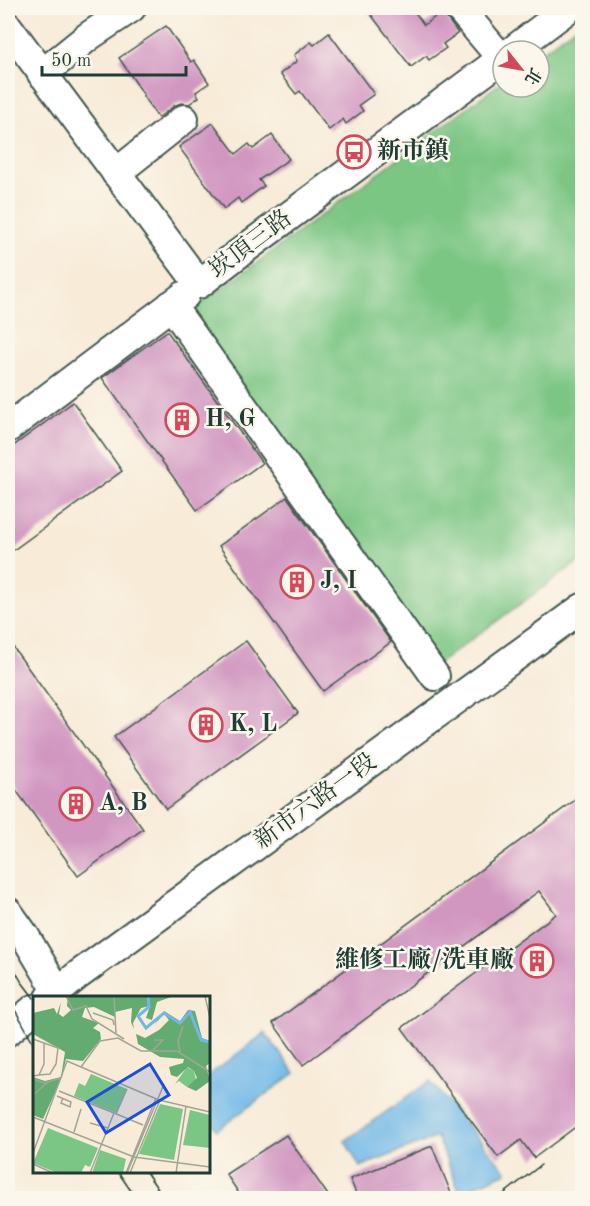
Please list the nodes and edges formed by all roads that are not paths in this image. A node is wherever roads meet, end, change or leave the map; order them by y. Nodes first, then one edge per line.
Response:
1 (131, 8) edge
2 (459, 8) edge
3 (569, 8) edge
4 (8, 27) edge
5 (528, 39) edge
6 (491, 41) edge
7 (491, 66) edge
8 (42, 74) junction
9 (184, 119) dead end
10 (116, 173) junction
11 (198, 284) junction
12 (171, 305) junction
13 (8, 428) edge
14 (582, 608) edge
15 (435, 676) dead end
16 (8, 912) edge
17 (54, 995) edge
18 (33, 1010) edge
19 (8, 1031) edge

1 - 8 street
2 - 6 street
3 - 5 street, 崁頂三路
4 - 8 street, 崁頂三路
7 - 11 street, 崁頂三路
8 - 10 street, 崁頂三路
9 - 10 street
10 - 11 street, 崁頂三路
11 - 12 street
12 - 13 street
12 - 15 street
14 - 17 street, 新市六路一段
16 - 17 street
18 - 19 street

